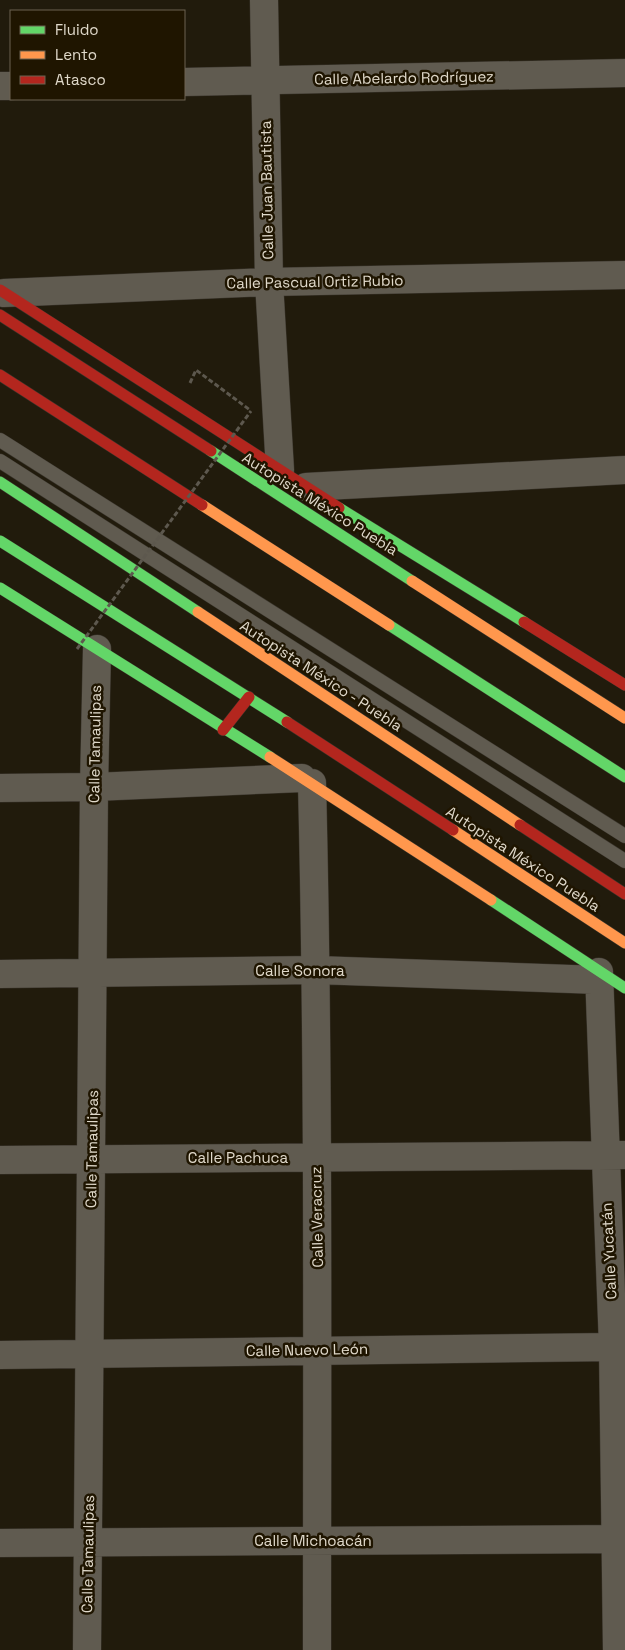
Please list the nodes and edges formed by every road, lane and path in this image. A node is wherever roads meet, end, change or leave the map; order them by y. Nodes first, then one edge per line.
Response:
1 (264, 0) edge
2 (625, 73) edge
3 (265, 80) junction
4 (185, 82) edge
5 (625, 275) edge
6 (269, 282) junction
7 (2, 300) edge
8 (196, 370) dead end
9 (0, 375) edge
10 (0, 440) edge
11 (0, 461) edge
12 (280, 470) junction
13 (625, 470) edge
14 (0, 482) edge
15 (306, 487) junction
16 (0, 541) edge
17 (0, 588) edge
18 (87, 649) junction
19 (618, 676) edge
20 (578, 687) junction
21 (249, 697) junction
22 (625, 718) edge
23 (223, 730) junction
24 (625, 777) edge
25 (307, 781) junction
26 (94, 787) junction
27 (0, 788) edge
28 (625, 836) edge
29 (625, 861) edge
30 (625, 894) edge
31 (625, 944) edge
32 (316, 970) junction
33 (94, 973) junction
34 (0, 974) edge
35 (599, 976) junction
36 (625, 988) edge
37 (615, 1155) edge
38 (316, 1158) junction
39 (92, 1159) junction
40 (0, 1160) edge
41 (613, 1347) junction
42 (318, 1349) junction
43 (90, 1353) junction
44 (0, 1355) edge
45 (621, 1539) edge
46 (317, 1541) junction
47 (88, 1542) junction
48 (0, 1543) edge
49 (87, 1650) edge
50 (317, 1650) edge
51 (618, 1650) edge

1 - 3 street, Calle Juan Bautista
2 - 3 street, Calle Abelardo Rodríguez
3 - 4 street, Calle Abelardo Rodríguez
3 - 6 street, Calle Juan Bautista
5 - 6 street, Calle Pascual Ortiz Rubio
6 - 7 street, Calle Pascual Ortiz Rubio
6 - 12 street, Calle Juan Bautista
7 - 12 main road, Autopista México Puebla
7 - 20 main road, Autopista México Puebla
8 - 18 path, bridge
9 - 24 main road
10 - 28 lane
11 - 29 lane
12 - 15 main road, Autopista México Puebla
13 - 15 street
14 - 30 main road, Autopista México - Puebla
15 - 19 main road, Autopista México Puebla
16 - 21 main road, Autopista México Puebla
17 - 18 main road
18 - 23 main road
18 - 26 street, Calle Tamaulipas
19 - 20 street
20 - 22 main road, Autopista México Puebla
21 - 23 main road
21 - 31 main road, Autopista México Puebla
23 - 25 main road
25 - 26 street
25 - 32 street, Calle Veracruz
25 - 35 main road
26 - 27 street
26 - 33 street, Calle Tamaulipas
32 - 33 street, Calle Sonora
32 - 35 street, Calle Sonora
32 - 38 street, Calle Veracruz
33 - 34 street, Calle Sonora
33 - 39 street, Calle Tamaulipas
35 - 36 main road
35 - 37 street, Calle Yucatán
37 - 38 street, Calle Pachuca
37 - 41 street, Calle Yucatán
38 - 39 street, Calle Pachuca
38 - 42 street, Calle Veracruz
39 - 40 street, Calle Pachuca
39 - 43 street, Calle Tamaulipas
41 - 42 street, Calle Nuevo León
41 - 45 street, Calle Yucatán
42 - 43 street, Calle Nuevo León
42 - 46 street, Calle Veracruz
43 - 44 street, Calle Nuevo León
43 - 47 street, Calle Tamaulipas
45 - 46 street, Calle Michoacán
45 - 51 street, Calle Yucatán
46 - 47 street, Calle Michoacán
46 - 50 street, Calle Veracruz
47 - 48 street, Calle Michoacán
47 - 49 street, Calle Tamaulipas

